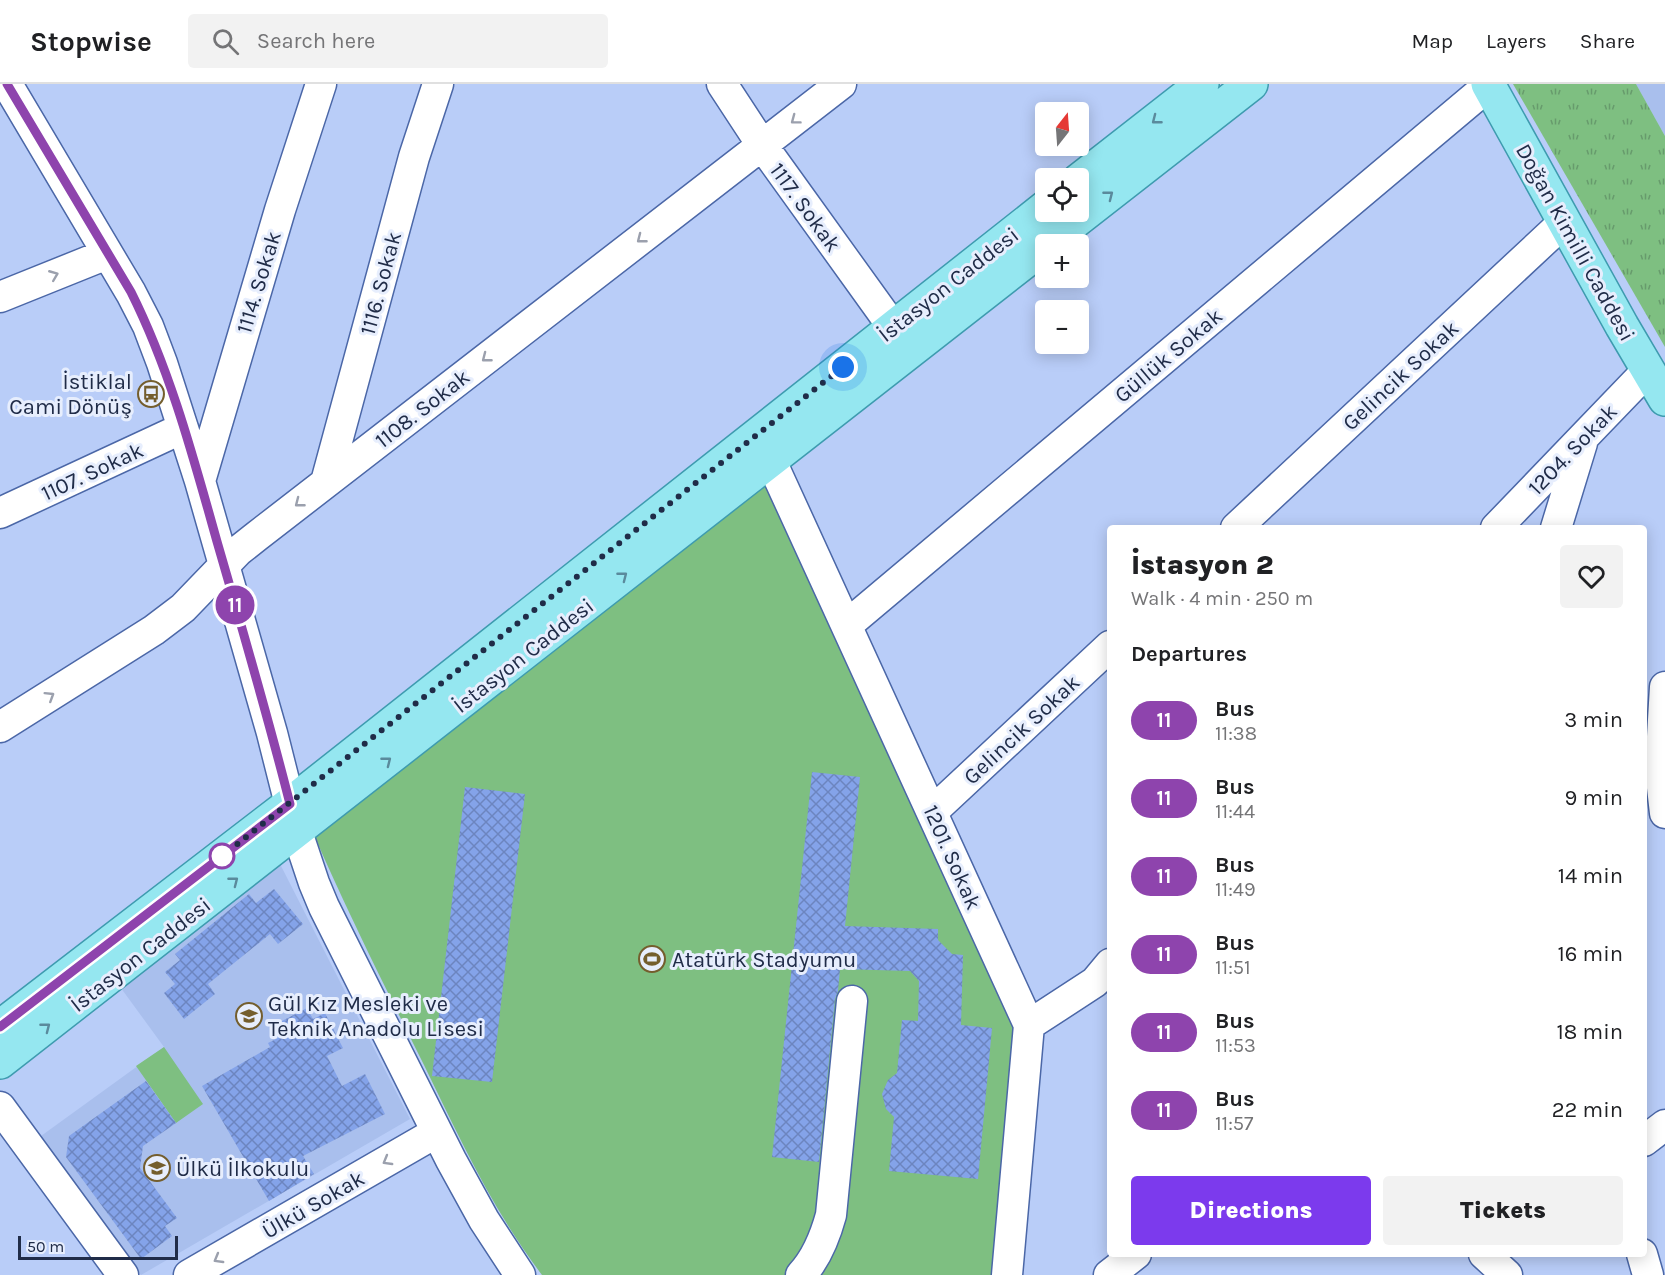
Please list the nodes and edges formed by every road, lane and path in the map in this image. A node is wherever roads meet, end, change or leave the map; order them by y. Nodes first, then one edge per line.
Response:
1 (7, 84) edge
2 (321, 84) edge
3 (438, 84) edge
4 (723, 84) edge
5 (841, 84) edge
6 (1202, 84) edge
7 (1251, 84) edge
8 (1488, 85) edge
9 (762, 145) junction
10 (1089, 172) edge
11 (1035, 216) edge
12 (1564, 222) junction
13 (1060, 234) edge
14 (107, 254) junction
15 (1035, 254) edge
16 (0, 297) edge
17 (893, 327) junction
18 (1648, 370) junction
19 (1665, 399) edge
20 (183, 428) junction
21 (1583, 438) junction
22 (771, 461) junction
23 (200, 481) junction
24 (326, 482) junction
25 (0, 513) edge
26 (1239, 525) edge
27 (1499, 525) edge
28 (1557, 525) edge
29 (224, 566) junction
30 (847, 625) junction
31 (1107, 649) edge
32 (1665, 687) edge
33 (0, 727) edge
34 (1652, 770) edge
35 (932, 812) junction
36 (1665, 813) edge
37 (293, 818) junction
38 (1107, 968) edge
39 (852, 1001) dead end
40 (1029, 1025) junction
41 (0, 1027) edge
42 (0, 1062) edge
43 (0, 1107) edge
44 (1665, 1125) edge
45 (437, 1132) junction
46 (1647, 1139) edge
47 (1132, 1257) edge
48 (1643, 1257) edge
49 (123, 1275) edge
50 (189, 1275) edge
51 (520, 1275) edge
52 (801, 1275) edge
53 (1007, 1275) edge
54 (1109, 1275) edge
55 (1648, 1275) edge

1 - 14 street
2 - 23 street, 1114. Sokak
3 - 24 street, 1116. Sokak
4 - 9 street, 1117. Sokak
5 -> 9 street, 1108. Sokak
6 -> 10 main road
13 -> 7 main road, İstasyon Caddesi
8 - 12 main road, Doğan Kimilli Caddesi
8 - 30 street, Güllük Sokak
9 - 17 street, 1117. Sokak
9 -> 24 street, 1108. Sokak
11 - 17 main road, İstasyon Caddesi
12 - 18 main road, Doğan Kimilli Caddesi
12 - 26 street, Gelincik Sokak
16 -> 14 street
14 - 20 street
15 - 22 main road, İstasyon Caddesi
17 - 37 main road, İstasyon Caddesi
18 - 19 main road, Doğan Kimilli Caddesi
18 - 21 street, 1204. Sokak
20 - 23 street
20 - 25 street, 1107. Sokak
21 - 27 street, 1204. Sokak
21 - 28 street
22 - 30 street, 1201. Sokak
37 -> 22 main road, İstasyon Caddesi
23 - 29 street
24 -> 29 street, 1108. Sokak
33 -> 29 street, 1108. Sokak
29 - 37 street
30 - 35 street, 1201. Sokak
31 - 35 street, Gelincik Sokak
32 - 34 street
34 - 36 street
35 - 40 street, 1201. Sokak
37 - 41 main road, İstasyon Caddesi
42 -> 37 main road, İstasyon Caddesi
37 - 45 street
38 - 40 street
39 - 52 street
40 - 53 street, 1201. Sokak
43 - 49 street
44 - 46 street
45 -> 50 street, Ülkü Sokak
45 - 51 street
47 - 54 street
48 - 55 street

